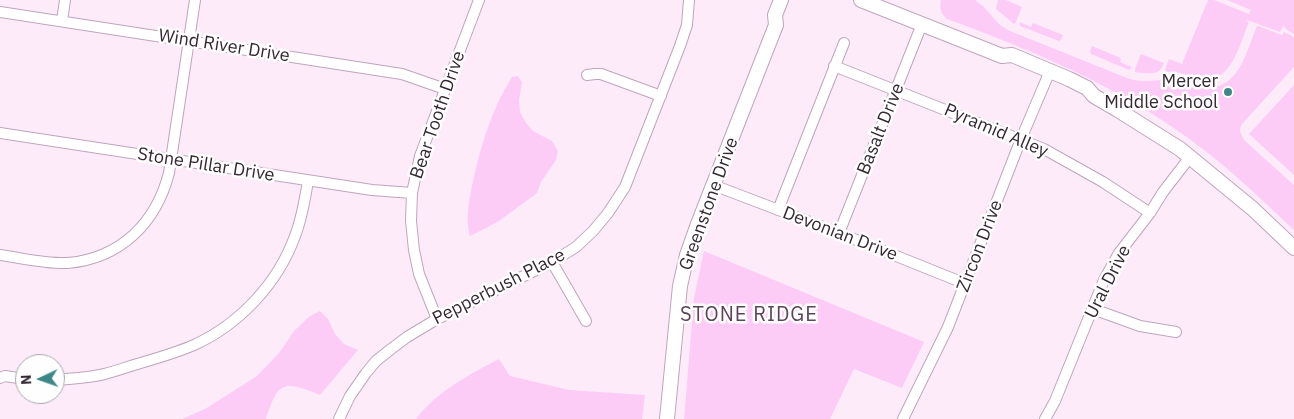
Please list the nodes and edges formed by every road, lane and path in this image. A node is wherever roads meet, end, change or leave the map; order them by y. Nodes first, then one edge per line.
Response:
1 (65, 0) edge
2 (195, 0) edge
3 (479, 0) edge
4 (690, 0) edge
5 (781, 0) edge
6 (791, 0) edge
7 (861, 0) edge
8 (0, 12) edge
9 (62, 21) junction
10 (922, 24) junction
11 (776, 25) junction
12 (189, 41) junction
13 (844, 43) dead end
14 (834, 66) junction
15 (1048, 75) junction
16 (586, 76) dead end
17 (445, 89) junction
18 (896, 90) junction
19 (660, 96) junction
20 (0, 133) edge
21 (1021, 140) junction
22 (1190, 157) junction
23 (171, 160) junction
24 (308, 181) junction
25 (713, 185) junction
26 (412, 193) junction
27 (778, 210) junction
28 (1150, 213) junction
29 (839, 233) junction
30 (1294, 248) edge
31 (0, 254) edge
32 (552, 262) junction
33 (966, 284) junction
34 (1093, 309) junction
35 (437, 319) junction
36 (586, 321) dead end
37 (1176, 332) dead end
38 (0, 378) edge
39 (15, 378) edge
40 (65, 380) edge
41 (339, 419) edge
42 (667, 419) edge
43 (903, 419) edge
44 (1045, 419) edge

1 - 9 street
2 - 12 street
3 - 17 street, Bear Tooth Drive
4 - 19 street, Pepperbush Place
5 - 11 street, Greenstone Drive
6 - 11 street, Greenstone Drive
7 - 10 street
8 - 9 street, Wind River Drive
9 - 12 street, Wind River Drive
10 - 15 street
10 - 18 street, Basalt Drive
11 - 25 street, Greenstone Drive
12 - 17 street, Wind River Drive
12 - 23 street
13 - 14 street
14 - 18 street, Pyramid Alley
14 - 27 street
15 - 21 street, Zircon Drive
15 - 22 street
16 - 19 street
17 - 26 street, Bear Tooth Drive
18 - 21 street, Pyramid Alley
18 - 29 street, Basalt Drive
19 - 32 street, Pepperbush Place
20 - 23 street, Stone Pillar Drive
21 - 28 street, Pyramid Alley
21 - 33 street, Zircon Drive
22 - 28 street, Ural Drive
22 - 30 street
23 - 24 street, Stone Pillar Drive
23 - 31 street
24 - 26 street, Stone Pillar Drive
24 - 40 street
25 - 27 street, Devonian Drive
25 - 42 street, Greenstone Drive
26 - 35 street, Bear Tooth Drive
27 - 29 street, Devonian Drive
28 - 34 street, Ural Drive
29 - 33 street, Devonian Drive
32 - 35 street, Pepperbush Place
32 - 36 street
33 - 43 street, Zircon Drive
34 - 37 street
34 - 44 street, Ural Drive
35 - 41 street, Pepperbush Place
38 - 39 street

